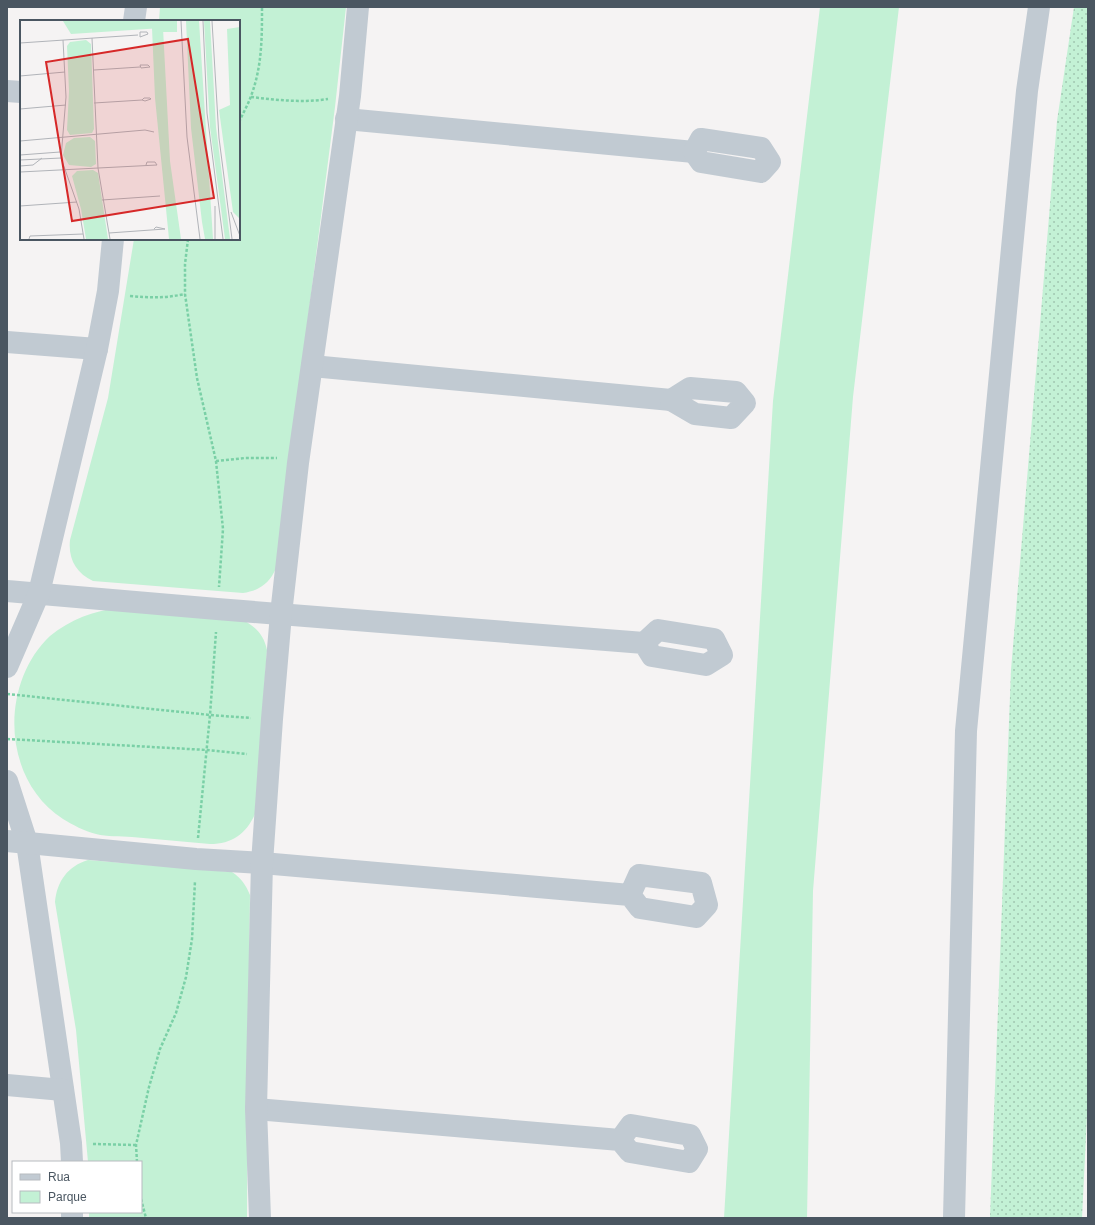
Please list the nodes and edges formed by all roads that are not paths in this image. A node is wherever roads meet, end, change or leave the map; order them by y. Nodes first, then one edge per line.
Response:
1 (136, 7) edge
2 (358, 7) edge
3 (1039, 7) edge
4 (134, 20) edge
5 (7, 91) edge
6 (20, 92) edge
7 (346, 119) junction
8 (694, 152) dead end
9 (113, 240) edge
10 (7, 342) edge
11 (97, 349) junction
12 (312, 366) junction
13 (671, 400) dead end
14 (7, 591) edge
15 (39, 594) junction
16 (280, 614) junction
17 (644, 643) dead end
18 (7, 667) edge
19 (7, 781) edge
20 (17, 842) edge
21 (262, 862) junction
22 (630, 894) dead end
23 (7, 1084) edge
24 (63, 1090) junction
25 (256, 1109) junction
26 (620, 1140) dead end
27 (71, 1153) edge
28 (260, 1218) edge
29 (954, 1218) edge

1 - 4 street
2 - 7 street
3 - 29 street
5 - 6 street
7 - 8 street
7 - 12 street
9 - 11 street
10 - 11 street
11 - 15 street
12 - 13 street
12 - 16 street
14 - 15 street
15 - 16 street
15 - 18 street
16 - 17 street
16 - 21 street
19 - 20 street
20 - 21 street
20 - 24 street
21 - 22 street
21 - 25 street
23 - 24 street
24 - 27 street
25 - 26 street
25 - 28 street

